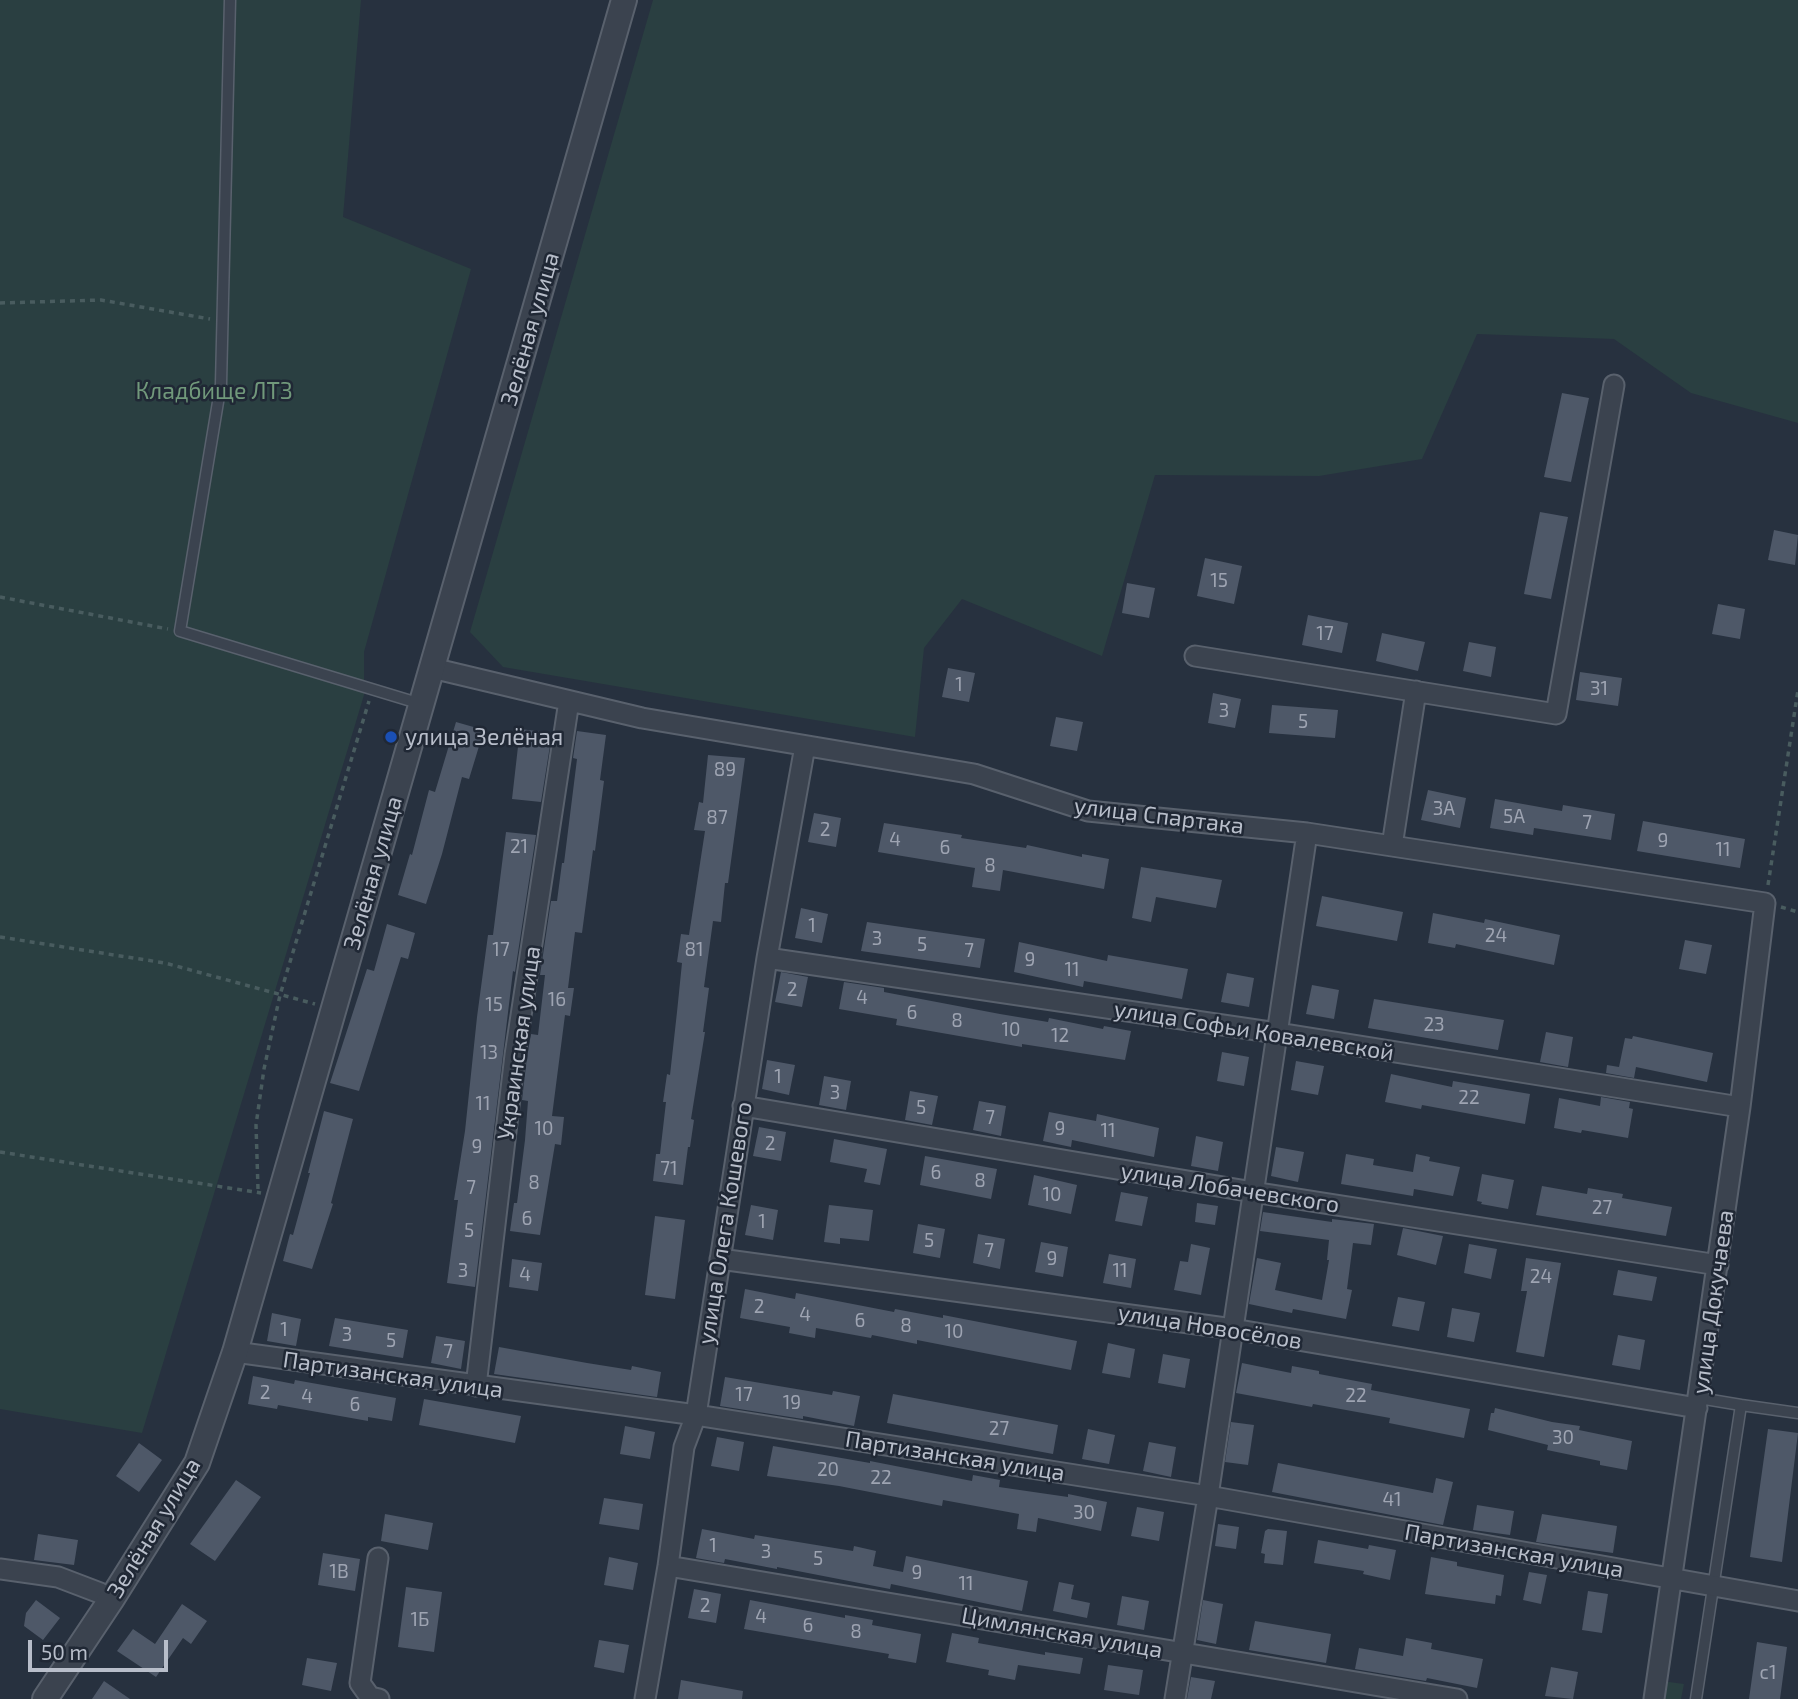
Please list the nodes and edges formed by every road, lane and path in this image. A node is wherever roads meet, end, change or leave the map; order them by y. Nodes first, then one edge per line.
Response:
1 (230, 0) edge
2 (622, 6) edge
3 (0, 303) edge
4 (223, 321) junction
5 (1614, 385) dead end
6 (0, 597) edge
7 (180, 631) junction
8 (1195, 656) dead end
9 (432, 668) junction
10 (372, 690) junction
11 (1798, 690) edge
12 (1416, 691) junction
13 (569, 701) junction
14 (421, 705) junction
15 (805, 746) junction
16 (1307, 833) junction
17 (1392, 846) junction
18 (1765, 903) junction
19 (0, 937) edge
20 (767, 958) junction
21 (280, 995) junction
22 (334, 1009) junction
23 (1277, 1033) junction
24 (743, 1106) junction
25 (1740, 1107) junction
26 (0, 1152) edge
27 (1253, 1192) junction
28 (270, 1194) junction
29 (720, 1259) junction
30 (1718, 1265) junction
31 (1233, 1329) junction
32 (235, 1353) junction
33 (476, 1386) junction
34 (1698, 1403) junction
35 (1741, 1405) junction
36 (1798, 1413) edge
37 (696, 1415) junction
38 (1208, 1496) junction
39 (379, 1558) dead end
40 (668, 1566) junction
41 (0, 1569) edge
42 (1671, 1579) junction
43 (1713, 1586) junction
44 (111, 1600) junction
45 (1798, 1601) edge
46 (1182, 1653) junction
47 (45, 1699) edge
48 (379, 1699) edge
49 (645, 1699) edge
50 (1175, 1699) edge
51 (1457, 1699) edge
52 (1654, 1699) edge
53 (1696, 1699) edge

1 - 4 lane
2 - 9 street, Зелёная улица
3 - 4 path
4 - 7 lane
5 - 12 street
6 - 7 path
7 - 10 lane
8 - 12 street
9 - 13 street, улица Спартака
9 - 14 street, Зелёная улица
10 - 14 lane
10 - 21 path
11 - 18 path
12 - 17 street
13 - 15 street, улица Спартака
13 - 33 street, Украинская улица
14 - 22 street, Зелёная улица
15 - 16 street, улица Спартака
15 - 20 street, улица Олега Кошевого
16 - 17 street, улица Спартака
16 - 23 street
17 - 18 street, улица Спартака
18 - 25 street, улица Докучаева
19 - 21 path
20 - 23 street, улица Софьи Ковалевской
20 - 24 street, улица Олега Кошевого
21 - 22 path
21 - 28 path
22 - 28 street, Зелёная улица
23 - 25 street, улица Софьи Ковалевской
23 - 27 street
24 - 27 street, улица Лобачевского
24 - 29 street, улица Олега Кошевого
25 - 30 street, улица Докучаева
26 - 28 path
27 - 30 street, улица Лобачевского
27 - 31 street
28 - 32 street, Зелёная улица
29 - 31 street, улица Новосёлов
29 - 37 street, улица Олега Кошевого
30 - 34 street, улица Докучаева
31 - 34 street, улица Новосёлов
31 - 38 street
32 - 33 street, Партизанская улица
32 - 44 street, Зелёная улица
33 - 37 street, Партизанская улица
34 - 35 lane
34 - 42 street, улица Докучаева
35 - 36 lane
35 - 43 lane
37 - 38 street, Партизанская улица
37 - 40 street, улица Олега Кошевого
38 - 42 street, Партизанская улица
38 - 46 street
39 - 48 street
40 - 46 street, Цимлянская улица
40 - 49 street, улица Олега Кошевого
41 - 44 street
42 - 43 street, Партизанская улица
42 - 52 street, улица Докучаева
43 - 45 street, Партизанская улица
43 - 53 lane
44 - 47 street, Зелёная улица
46 - 50 street
46 - 51 street, Цимлянская улица

